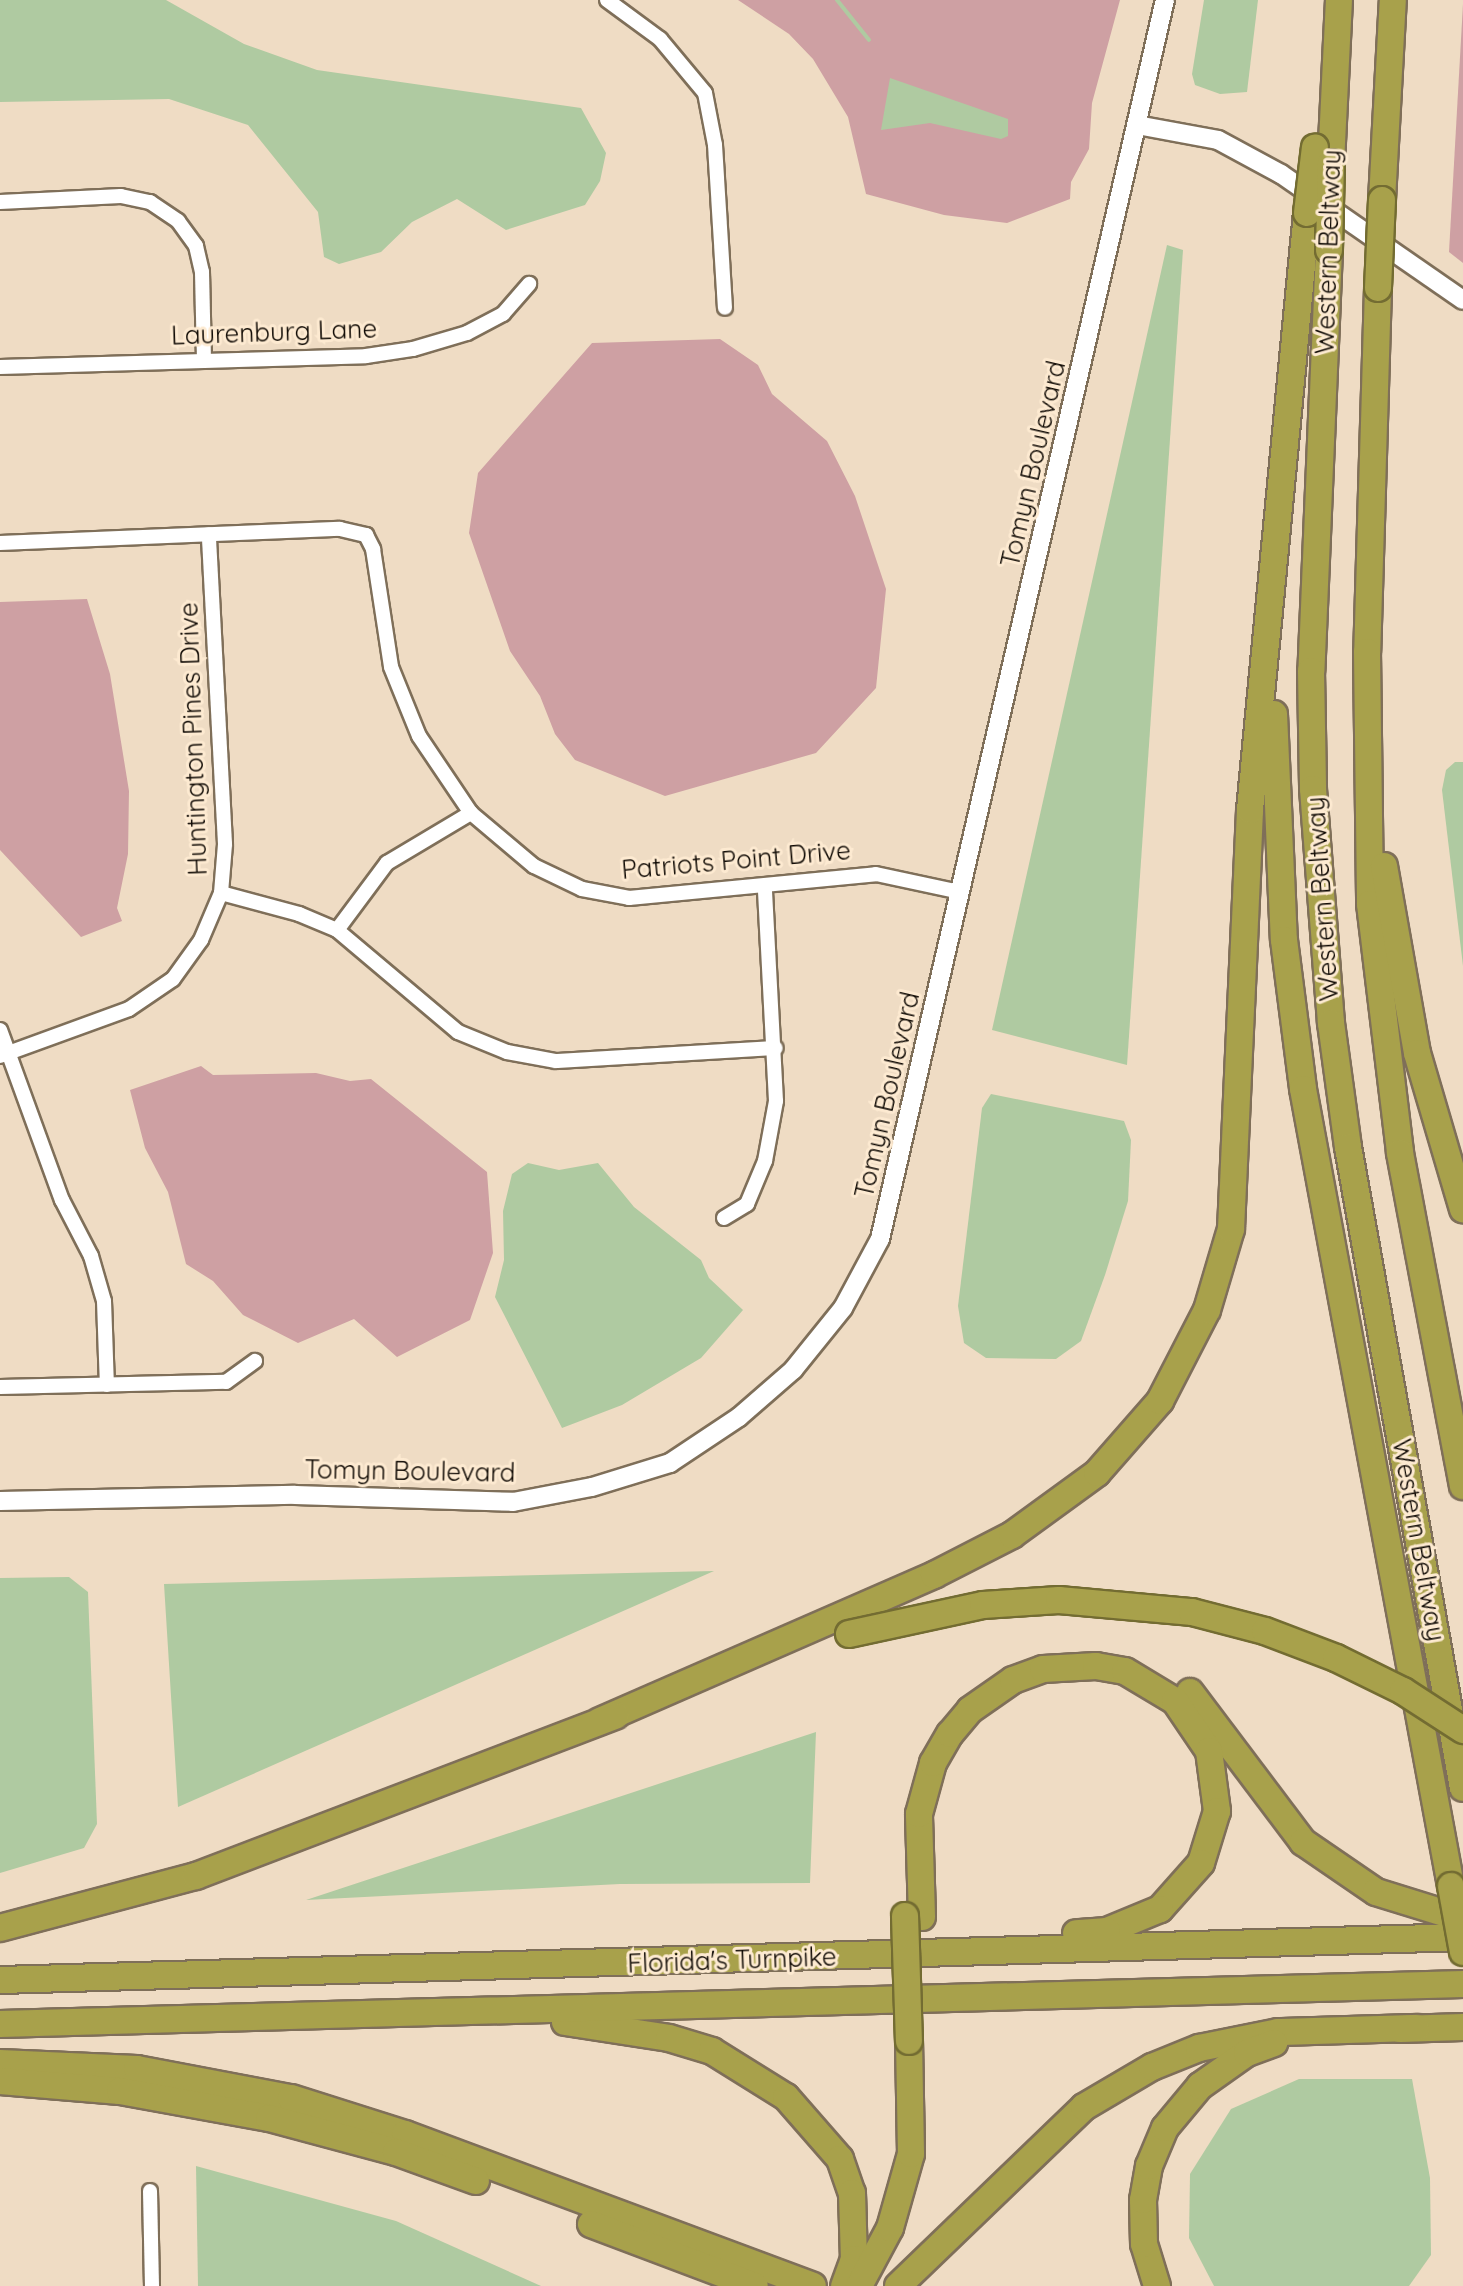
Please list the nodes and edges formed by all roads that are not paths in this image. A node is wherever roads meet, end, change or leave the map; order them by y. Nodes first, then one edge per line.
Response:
1 (607, 0) edge
2 (1165, 0) edge
3 (1331, 0) edge
4 (1339, 0) edge
5 (1393, 0) edge
6 (1137, 125) junction
7 (1323, 155) junction
8 (0, 202) edge
9 (529, 284) dead end
10 (1463, 300) edge
11 (725, 308) dead end
12 (204, 358) junction
13 (0, 367) edge
14 (1279, 470) junction
15 (209, 534) junction
16 (0, 543) edge
17 (1369, 763) junction
18 (471, 813) junction
19 (765, 888) junction
20 (960, 892) junction
21 (221, 893) junction
22 (337, 930) junction
23 (0, 1030) edge
24 (776, 1048) junction
25 (5, 1055) edge
26 (1463, 1209) edge
27 (724, 1218) dead end
28 (255, 1361) dead end
29 (107, 1385) junction
30 (0, 1387) edge
31 (1463, 1486) edge
32 (0, 1501) edge
33 (850, 1623) junction
34 (1463, 1730) edge
35 (1463, 1788) edge
36 (914, 1916) junction
37 (1463, 1919) edge
38 (0, 1928) edge
39 (1463, 1937) edge
40 (1463, 1952) edge
41 (856, 1957) junction
42 (0, 1980) edge
43 (1463, 1984) edge
44 (486, 2011) junction
45 (0, 2024) edge
46 (1463, 2027) edge
47 (1416, 2028) junction
48 (917, 2041) junction
49 (0, 2063) edge
50 (0, 2081) edge
51 (150, 2191) dead end
52 (579, 2210) junction
53 (152, 2286) edge
54 (755, 2286) edge
55 (813, 2286) edge
56 (844, 2286) edge
57 (859, 2286) edge
58 (879, 2286) edge
59 (898, 2286) edge
60 (1157, 2286) edge

1 - 11 street
2 - 6 street, Tomyn Boulevard
3 - 7 highway
4 - 7 highway, Western Beltway
5 - 17 highway, Western Beltway, bridge
6 - 10 street
6 - 20 street, Tomyn Boulevard
7 - 14 highway, bridge
7 - 35 highway, Western Beltway, bridge
8 - 12 street
9 - 12 street, Laurenburg Lane
12 - 13 street, Laurenburg Lane
14 - 33 highway
14 - 40 highway, bridge
15 - 16 street
15 - 18 street, Patriots Point Drive
15 - 21 street, Huntington Pines Drive
17 - 26 highway
17 - 31 highway, Western Beltway
18 - 19 street, Patriots Point Drive
18 - 22 street
19 - 20 street, Patriots Point Drive
19 - 24 street
20 - 32 street, Tomyn Boulevard
21 - 22 street
21 - 25 street, Huntington Pines Drive
22 - 24 street
23 - 25 street
24 - 27 street
25 - 29 street
28 - 29 street
29 - 30 street
33 - 34 highway, bridge
33 - 38 highway
36 - 37 highway
36 - 41 highway
36 - 48 highway
39 - 41 highway, Florida's Turnpike
41 - 42 highway, Florida's Turnpike
43 - 44 highway, Florida's Turnpike
44 - 45 highway, Florida's Turnpike
44 - 56 highway
46 - 47 highway
47 - 59 highway
47 - 60 highway
48 - 57 highway
48 - 58 highway
49 - 52 highway
50 - 52 highway
51 - 53 street
52 - 54 highway
52 - 55 highway

